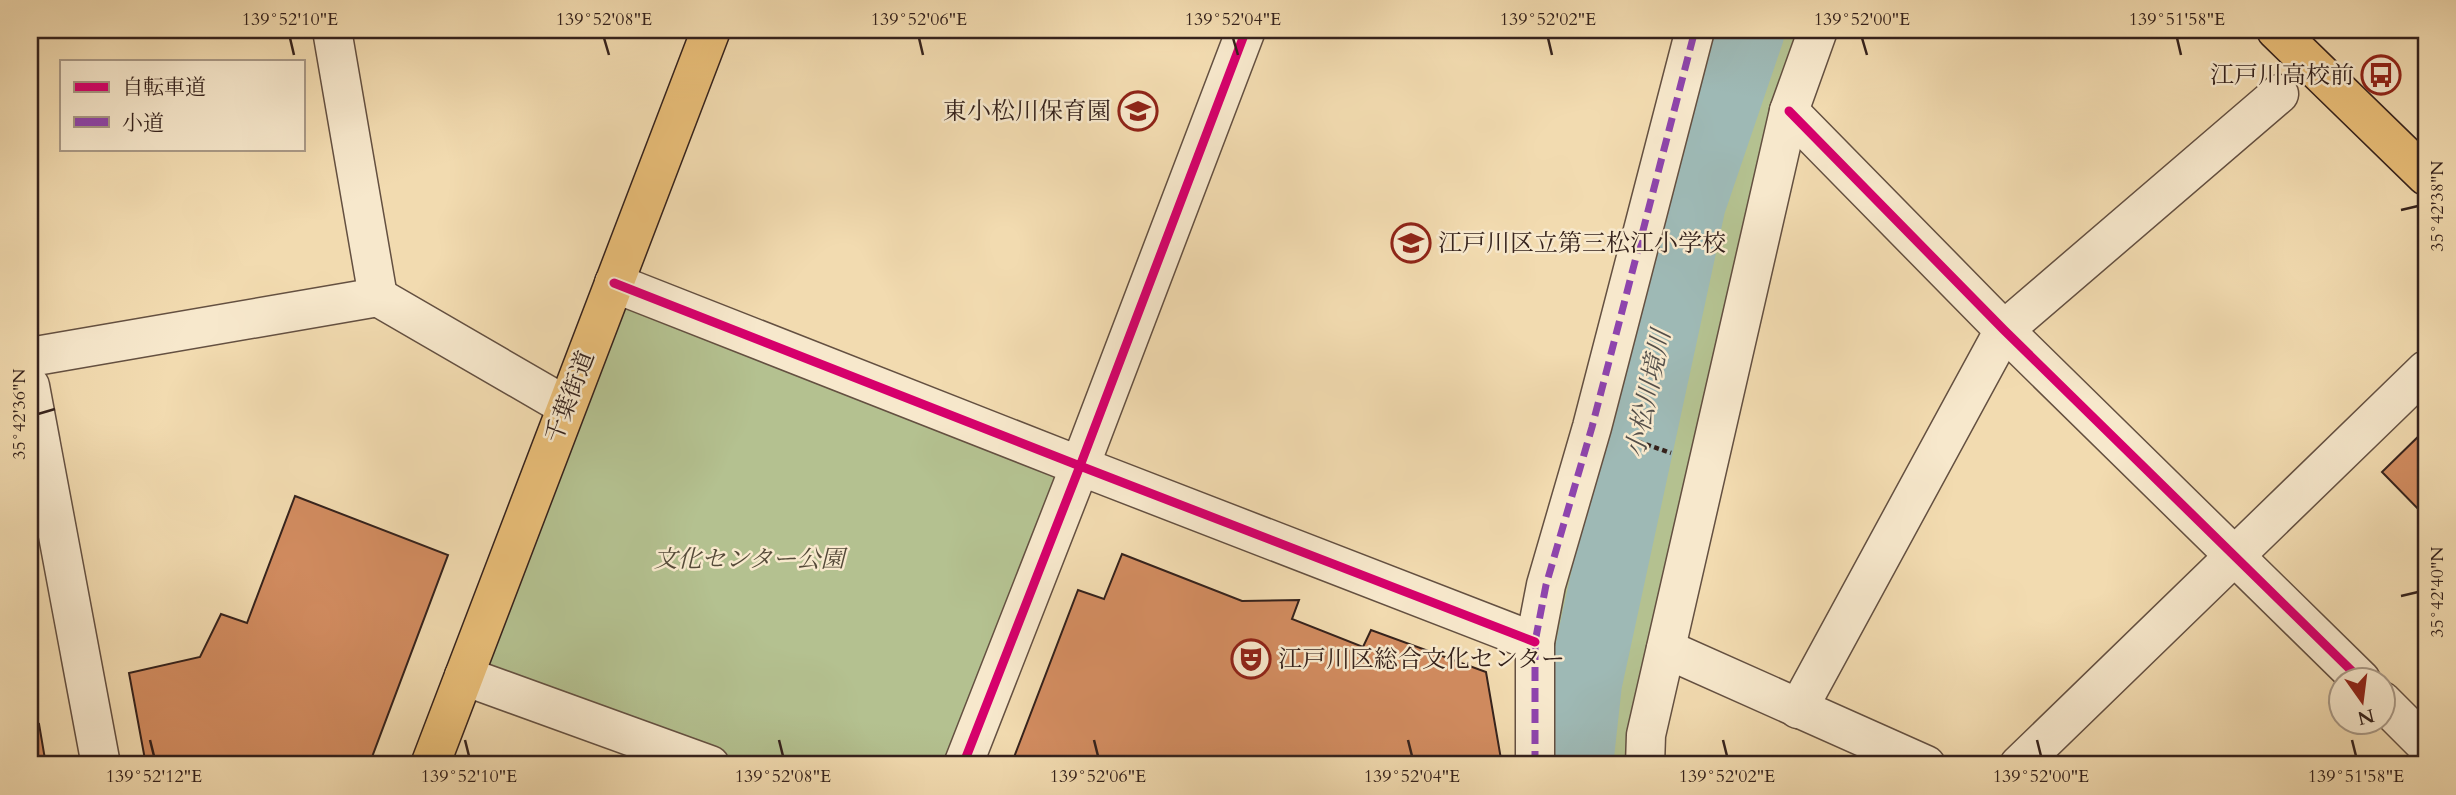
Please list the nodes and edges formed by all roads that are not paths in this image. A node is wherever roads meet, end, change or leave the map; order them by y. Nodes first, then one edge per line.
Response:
1 (332, 30) edge
2 (712, 30) edge
3 (1246, 30) edge
4 (1695, 30) edge
5 (1818, 30) edge
6 (2276, 30) edge
7 (2278, 94) dead end
8 (1789, 111) junction
9 (2426, 176) edge
10 (614, 283) junction
11 (378, 297) junction
12 (2004, 330) junction
13 (30, 357) edge
14 (2426, 370) edge
15 (30, 386) edge
16 (566, 406) junction
17 (1080, 466) junction
18 (2236, 555) junction
19 (1535, 642) junction
20 (1666, 649) junction
21 (2347, 666) edge
22 (464, 676) junction
23 (1798, 709) junction
24 (2396, 715) edge
25 (2426, 745) edge
26 (102, 765) edge
27 (430, 765) edge
28 (710, 765) edge
29 (963, 765) edge
30 (1535, 765) edge
31 (1645, 765) edge
32 (1926, 765) edge
33 (2019, 765) edge

1 - 11 street
2 - 10 main road, 千葉街道
3 - 17 street
4 - 19 street
5 - 8 street
6 - 9 main road
7 - 12 street
8 - 12 street
8 - 20 street
10 - 16 main road, 千葉街道
10 - 17 street
11 - 13 street
11 - 16 street
12 - 18 street
12 - 23 street
14 - 18 street
15 - 26 street
16 - 22 main road, 千葉街道
17 - 19 street
17 - 29 street
18 - 21 street
18 - 33 street
19 - 30 street
20 - 23 street
20 - 31 street
22 - 27 main road, 千葉街道
22 - 28 street
23 - 32 street
24 - 25 street

